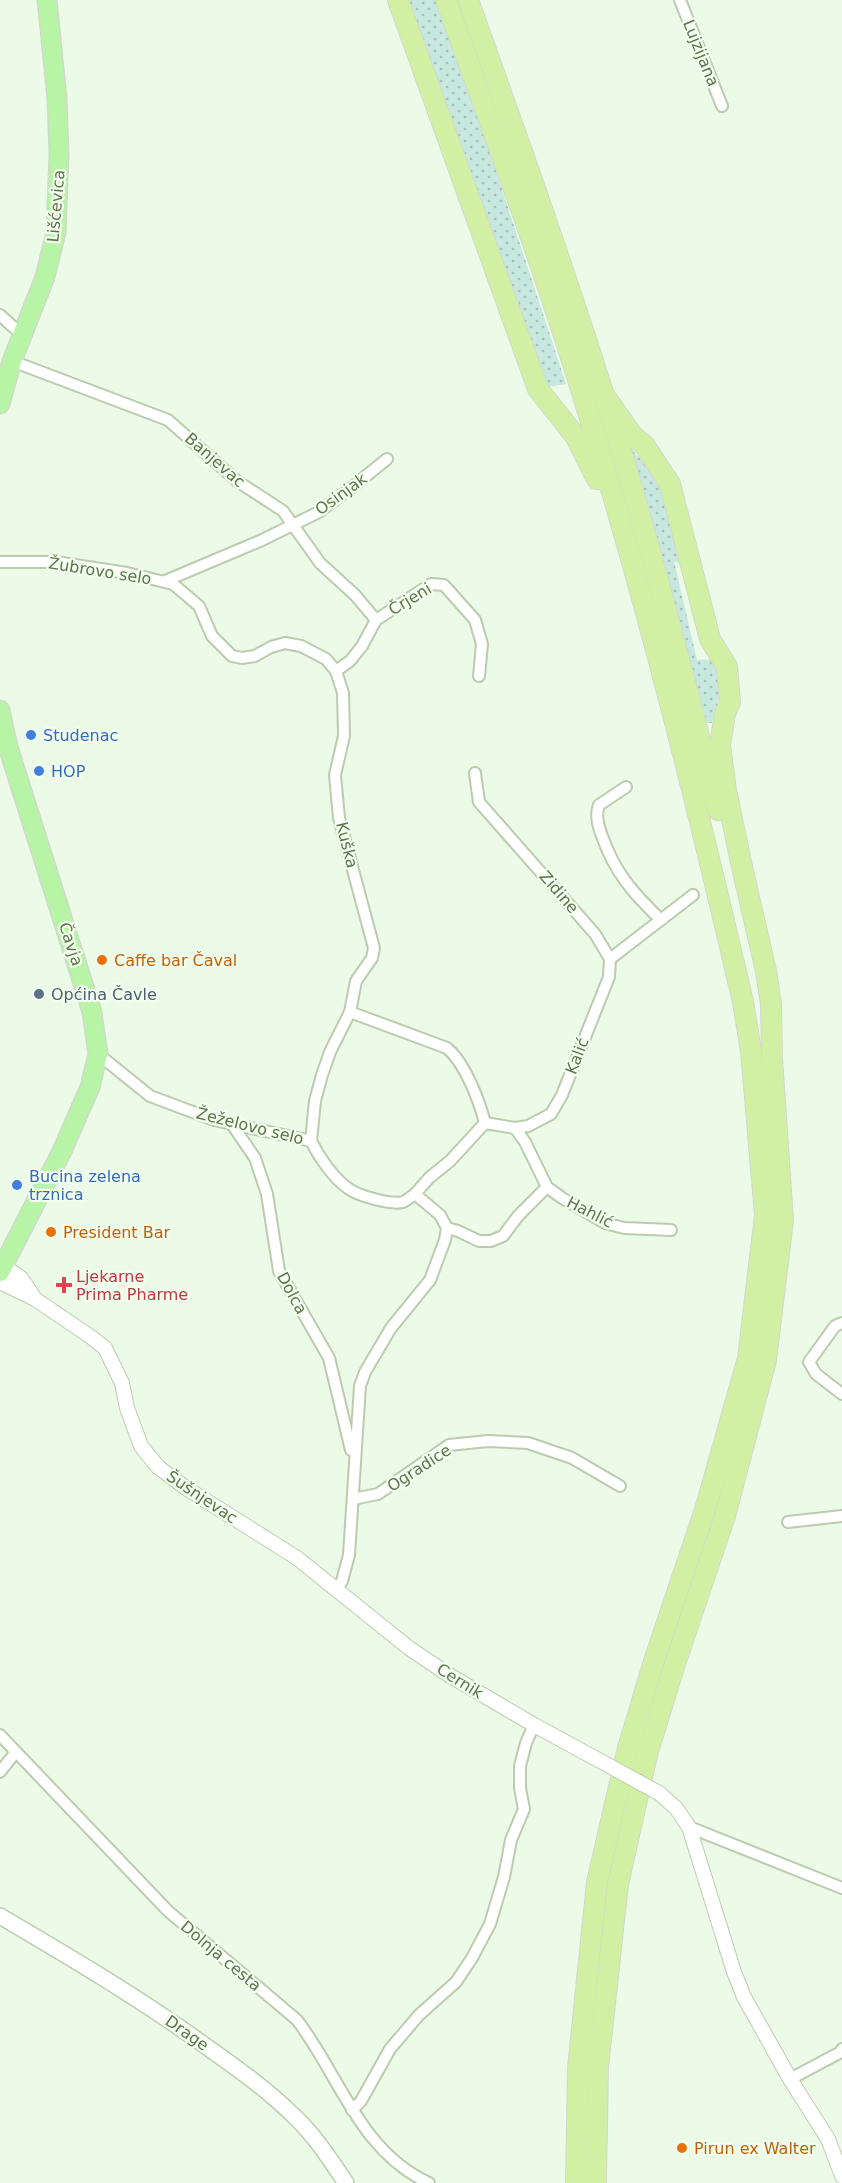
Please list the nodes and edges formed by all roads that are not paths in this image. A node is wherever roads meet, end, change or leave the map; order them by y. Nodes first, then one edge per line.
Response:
1 (47, 0) edge
2 (398, 0) edge
3 (446, 0) edge
4 (468, 0) edge
5 (680, 0) edge
6 (722, 106) dead end
7 (0, 315) edge
8 (22, 335) junction
9 (12, 361) junction
10 (600, 388) junction
11 (0, 404) edge
12 (387, 459) dead end
13 (292, 524) junction
14 (0, 562) edge
15 (164, 582) junction
16 (376, 620) junction
17 (336, 671) junction
18 (479, 676) dead end
19 (0, 710) edge
20 (475, 773) dead end
21 (626, 787) dead end
22 (701, 826) junction
23 (693, 895) dead end
24 (661, 920) junction
25 (610, 959) junction
26 (350, 1012) junction
27 (98, 1054) junction
28 (772, 1059) junction
29 (231, 1123) junction
30 (485, 1123) junction
31 (515, 1128) junction
32 (311, 1141) junction
33 (547, 1187) junction
34 (415, 1194) junction
35 (447, 1228) junction
36 (671, 1230) dead end
37 (1, 1273) edge
38 (842, 1323) edge
39 (842, 1394) edge
40 (355, 1464) junction
41 (620, 1486) dead end
42 (353, 1499) junction
43 (842, 1516) edge
44 (788, 1522) dead end
45 (337, 1589) junction
46 (534, 1725) junction
47 (0, 1735) edge
48 (15, 1753) junction
49 (0, 1772) edge
50 (689, 1827) junction
51 (842, 1888) edge
52 (0, 1916) edge
53 (842, 2051) edge
54 (790, 2079) junction
55 (352, 2110) junction
56 (842, 2176) edge
57 (346, 2183) edge
58 (429, 2183) edge
59 (576, 2183) edge
60 (596, 2183) edge

1 - 8 main road, Lišćevica
2 - 22 highway
3 - 22 highway
4 - 10 highway
5 - 6 street, Lujzijana
7 - 8 street
8 - 9 main road, Lišćevica
9 - 11 main road, Lišćevica
9 - 13 street, Banjevac
10 - 28 highway
10 - 28 highway
12 - 13 street, Osinjak
13 - 15 street, Žubrovo selo
13 - 16 street, Banjevac
14 - 15 street, Žubrovo selo
15 - 17 street, Žubrovo selo
16 - 17 street, Črjeni
16 - 18 street, Črjeni
17 - 26 street, Kuška
19 - 27 main road, Čavja
20 - 25 street, Zidine
21 - 24 street
22 - 59 highway
23 - 24 street
24 - 25 street
25 - 31 street, Kalić
26 - 30 street
26 - 32 street, Kuška
27 - 29 street, Žeželovo selo
27 - 37 main road, Čavja
28 - 60 highway
29 - 32 street, Žeželovo selo
29 - 40 street, Dolca
30 - 31 street, Kalić
30 - 34 street
31 - 33 street
32 - 34 street, Žeželovo selo
33 - 35 street
33 - 36 street, Hahlić
34 - 35 street
35 - 40 street
37 - 45 street, Šušnjevac
38 - 39 street
40 - 42 street
41 - 42 street, Ogradice
42 - 45 street
43 - 44 street
45 - 46 street, Cernik
46 - 50 street, Cernik, bridge
46 - 55 street
47 - 48 street, Dolnja cesta
48 - 49 street
48 - 55 street, Dolnja cesta
50 - 51 street
50 - 54 street
52 - 57 main road, Drage
53 - 54 street
54 - 56 street
55 - 58 street, Dolnja cesta

